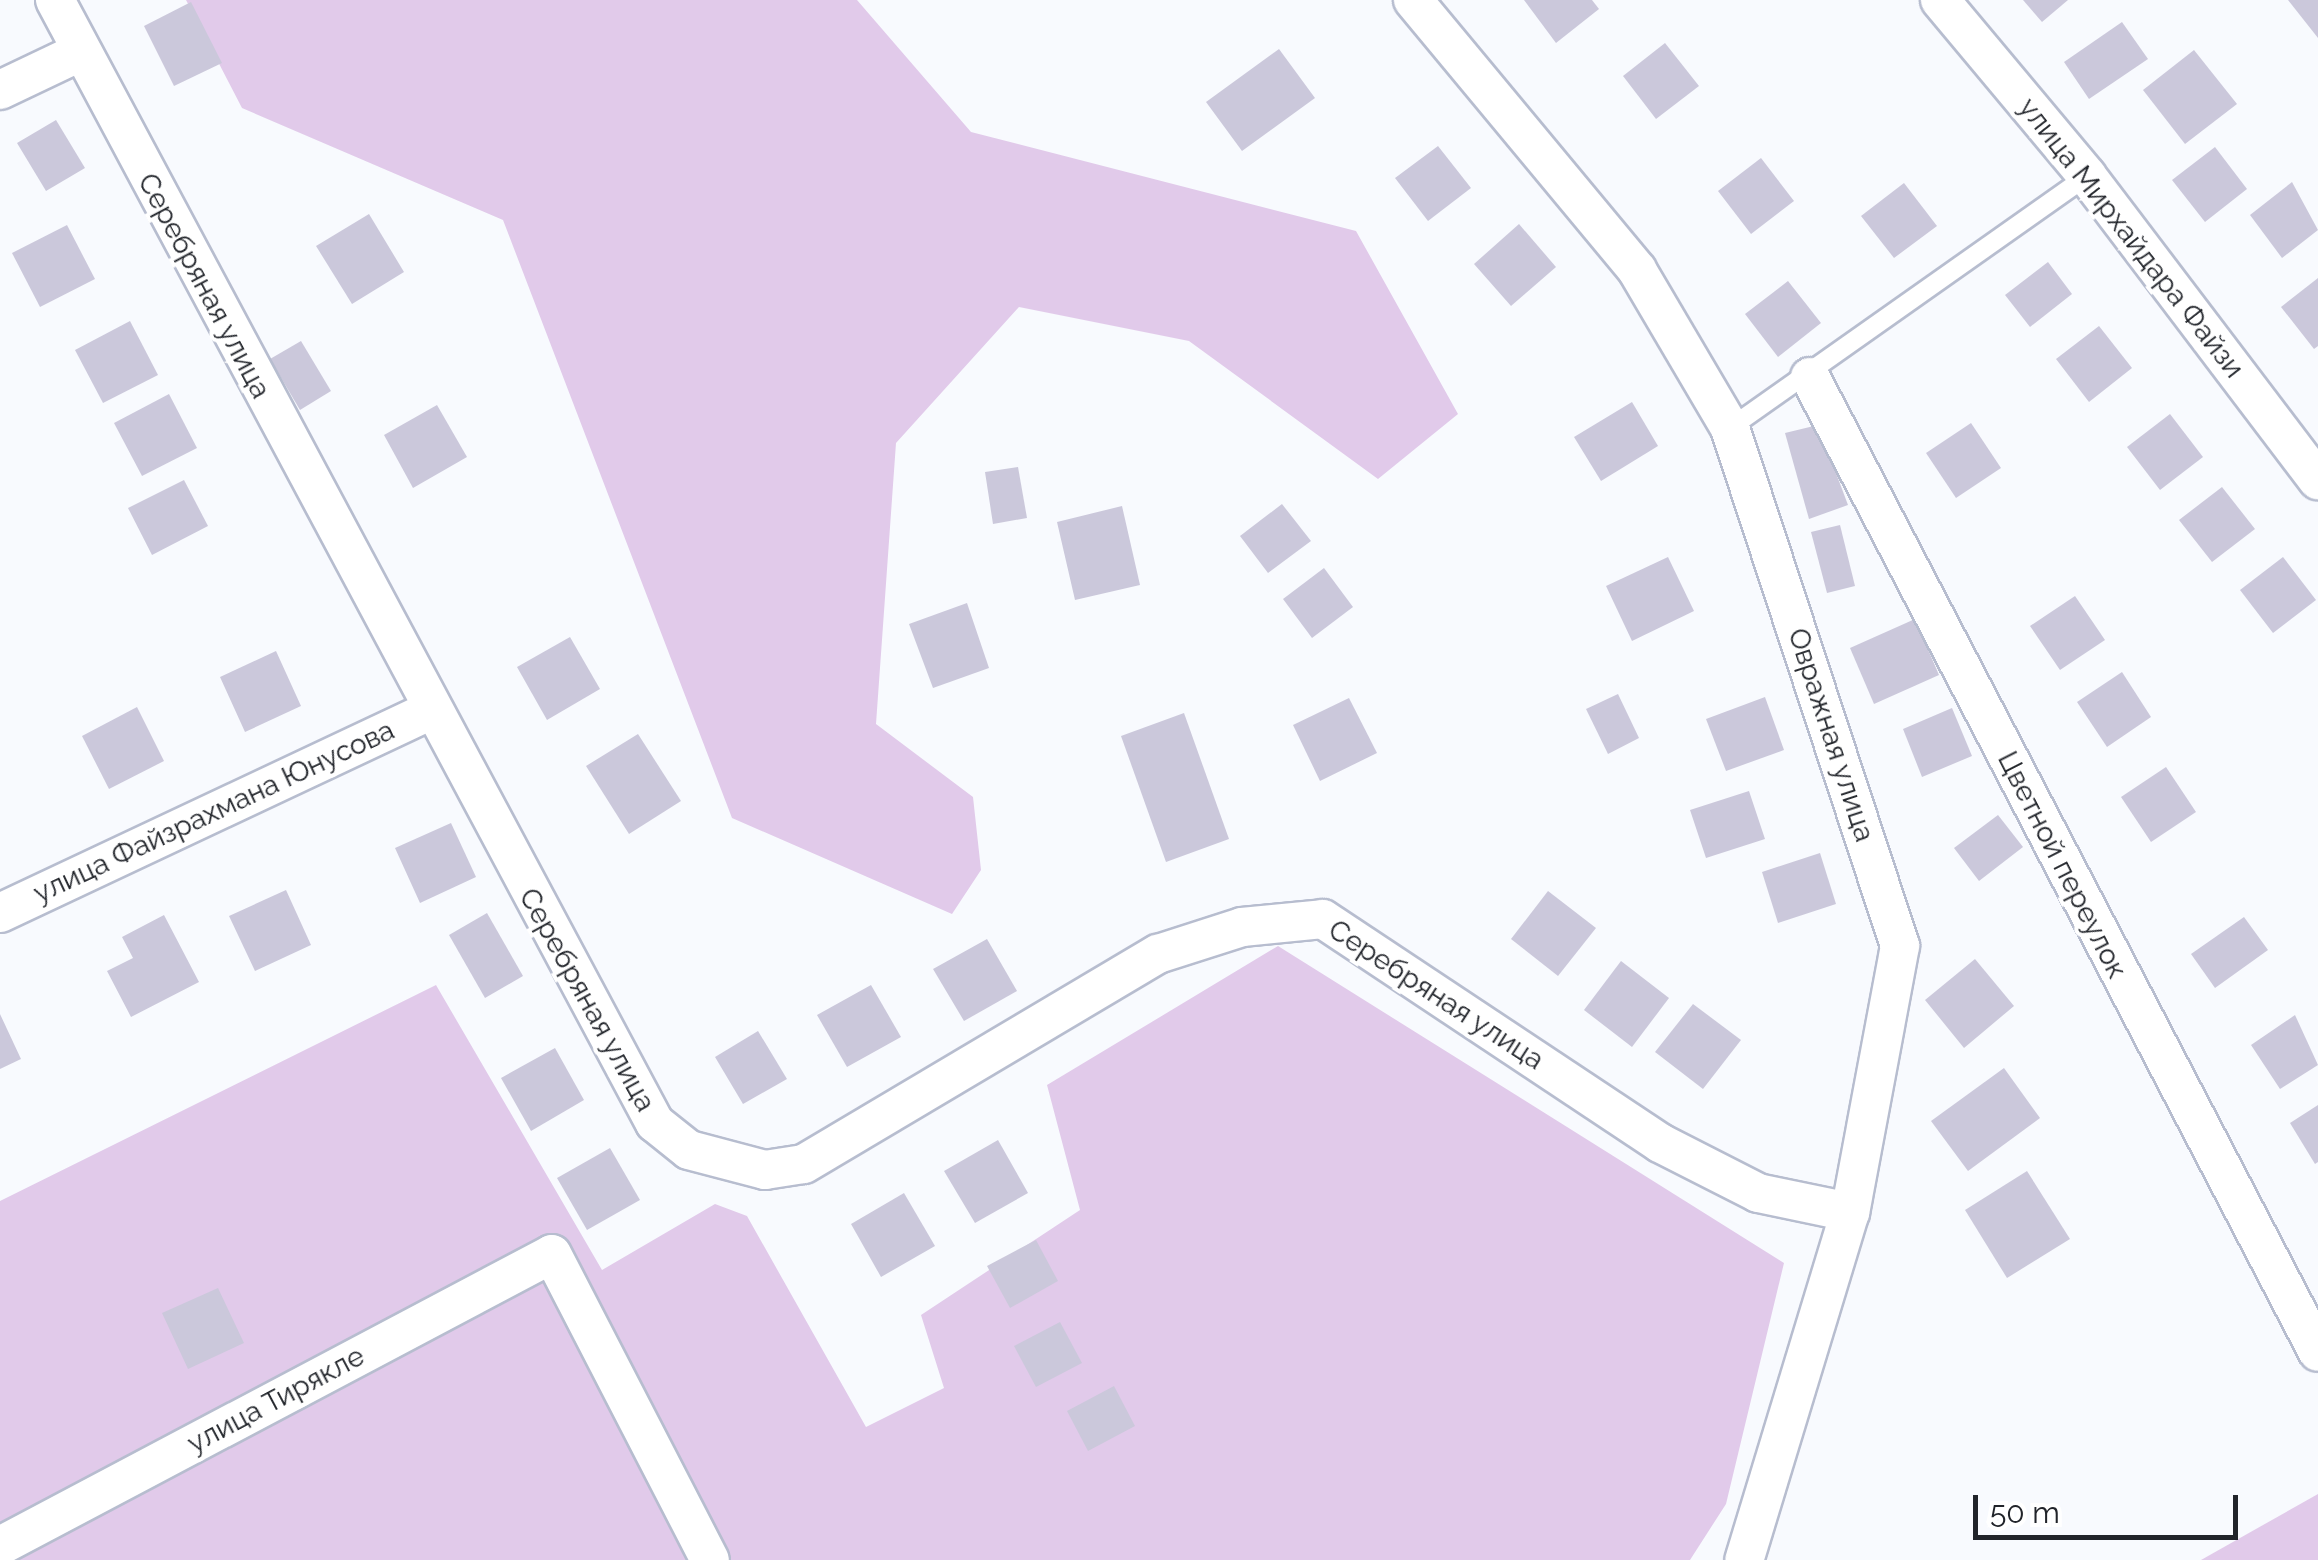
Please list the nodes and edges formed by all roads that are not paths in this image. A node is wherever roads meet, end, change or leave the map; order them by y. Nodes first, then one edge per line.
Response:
1 (55, 0) edge
2 (1412, 0) edge
3 (1940, 0) edge
4 (80, 52) junction
5 (0, 90) edge
6 (2087, 176) junction
7 (1810, 377) junction
8 (1730, 428) junction
9 (2318, 480) edge
10 (429, 711) junction
11 (0, 913) edge
12 (1850, 1212) junction
13 (2318, 1352) edge
14 (0, 1546) edge
15 (710, 1560) edge
16 (1744, 1560) edge

1 - 4 street, Серебряная улица
2 - 8 street, Овражная улица
3 - 6 street, улица Мирхайдара Файзи
4 - 5 street
4 - 10 street, Серебряная улица
6 - 7 lane
6 - 9 street, улица Мирхайдара Файзи
7 - 8 lane
7 - 13 street, Цветной переулок
8 - 12 street, Овражная улица
10 - 11 street, улица Файзрахмана Юнусова
10 - 12 street, Серебряная улица
12 - 16 street, Овражная улица
14 - 15 street, улица Тирякле

